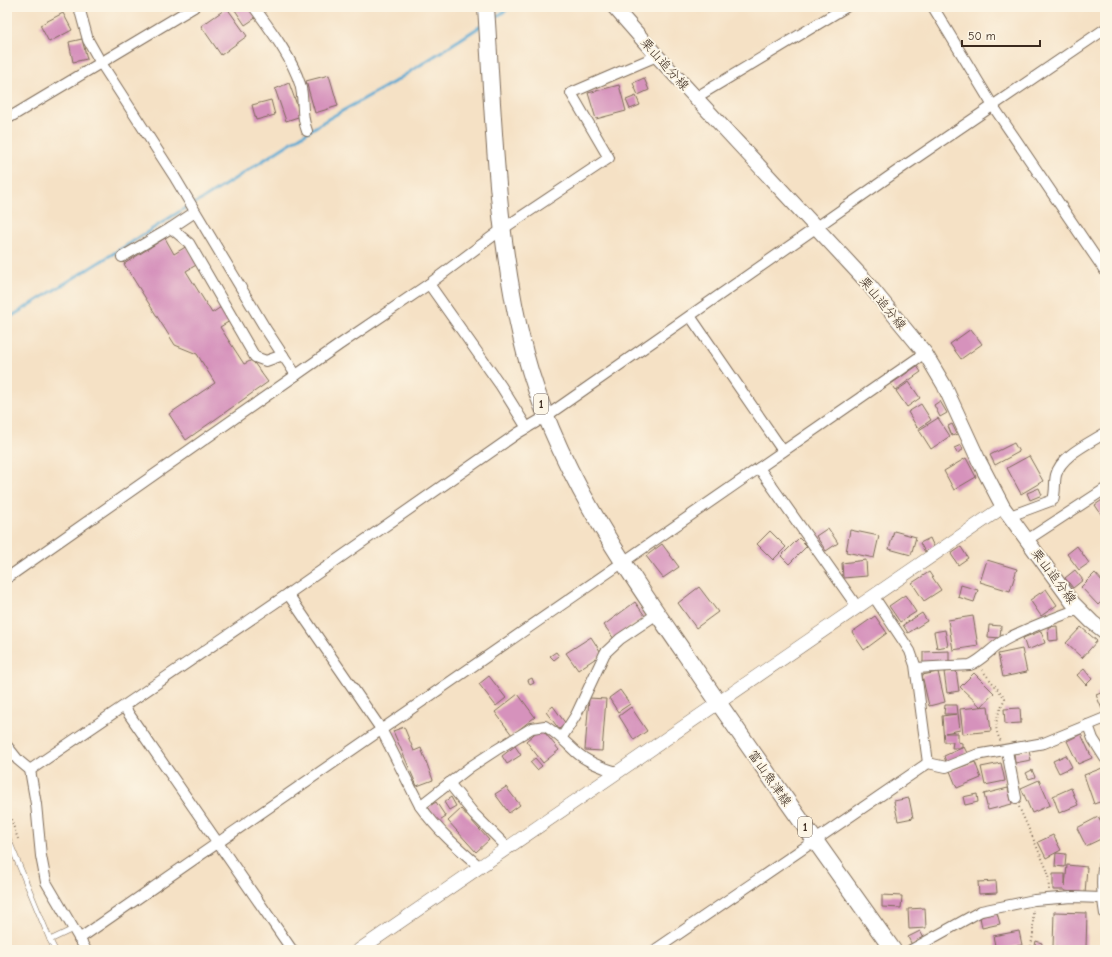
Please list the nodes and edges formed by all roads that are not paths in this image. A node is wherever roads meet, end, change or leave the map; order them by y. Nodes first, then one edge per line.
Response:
1 (79, 7) edge
2 (194, 7) edge
3 (254, 7) edge
4 (614, 7) edge
5 (846, 7) edge
6 (933, 7) edge
7 (486, 12) edge
8 (1105, 29) edge
9 (657, 56) junction
10 (101, 63) junction
11 (695, 98) junction
12 (993, 106) junction
13 (7, 119) edge
14 (308, 131) dead end
15 (195, 212) junction
16 (171, 228) junction
17 (817, 228) junction
18 (501, 230) junction
19 (122, 257) dead end
20 (1105, 271) edge
21 (429, 284) junction
22 (690, 316) junction
23 (925, 353) junction
24 (283, 355) junction
25 (296, 375) junction
26 (545, 417) junction
27 (527, 428) junction
28 (1105, 433) edge
29 (783, 451) junction
30 (759, 468) junction
31 (1105, 489) edge
32 (1006, 512) junction
33 (1027, 540) junction
34 (622, 562) junction
35 (7, 578) edge
36 (288, 594) junction
37 (874, 597) junction
38 (858, 608) junction
39 (1079, 609) junction
40 (657, 614) junction
41 (1105, 632) edge
42 (916, 668) junction
43 (718, 703) junction
44 (124, 707) junction
45 (1105, 718) edge
46 (1088, 725) junction
47 (381, 729) junction
48 (562, 737) junction
49 (7, 746) edge
50 (1007, 751) junction
51 (1105, 758) edge
52 (928, 763) junction
53 (30, 770) junction
54 (618, 772) junction
55 (449, 783) junction
56 (1016, 798) road end
57 (420, 806) junction
58 (7, 836) edge
59 (814, 840) junction
60 (218, 843) junction
61 (508, 848) junction
62 (1105, 858) edge
63 (480, 867) junction
64 (1102, 898) junction
65 (1105, 914) edge
66 (74, 929) junction
67 (79, 939) junction
68 (50, 940) junction
69 (55, 950) edge
70 (86, 950) edge
71 (292, 950) edge
72 (359, 950) edge
73 (655, 950) edge
74 (893, 950) edge
75 (910, 950) edge

1 - 10 street
2 - 10 street
3 - 14 street
4 - 9 main road, 栗山追分線
5 - 11 street
6 - 12 street
7 - 18 main road, 1
8 - 12 street
9 - 11 main road, 栗山追分線
9 - 18 street
10 - 13 street
10 - 15 street
11 - 17 main road, 栗山追分線
12 - 17 street
12 - 20 street
15 - 16 street
15 - 24 street
16 - 19 street
16 - 24 street
17 - 22 street
17 - 23 main road, 栗山追分線
18 - 21 street
18 - 26 main road, 1
21 - 25 street
21 - 27 street
22 - 26 street
22 - 29 street
23 - 29 street
23 - 32 main road, 栗山追分線
24 - 25 street
25 - 35 street
26 - 27 street
26 - 34 main road, 1
27 - 36 street
28 - 32 street
29 - 30 street
30 - 34 street
30 - 38 street
31 - 33 street
32 - 33 main road, 栗山追分線
32 - 37 street
33 - 39 main road, 栗山追分線
34 - 40 main road, 1
34 - 47 street
36 - 44 street
36 - 47 street
37 - 38 street
37 - 42 street
38 - 43 street
39 - 41 main road, 栗山追分線
39 - 42 street
40 - 43 main road, 1
40 - 48 street
42 - 52 street
43 - 54 street
43 - 59 main road, 富山魚津線 / 1
44 - 53 street
44 - 60 street
45 - 46 street
46 - 50 street
46 - 51 street
47 - 57 street
47 - 60 street
48 - 54 street
48 - 55 street
49 - 53 street
50 - 52 street
50 - 56 street
52 - 59 street
53 - 66 street
54 - 61 street
55 - 57 street
55 - 61 street
57 - 63 street
58 - 68 lane
59 - 73 street
59 - 74 main road, 富山魚津線 / 1
60 - 67 street
60 - 71 street
61 - 63 street
62 - 64 street
63 - 72 street
64 - 65 street
64 - 75 street
66 - 67 street
66 - 68 lane
67 - 70 street
68 - 69 lane

